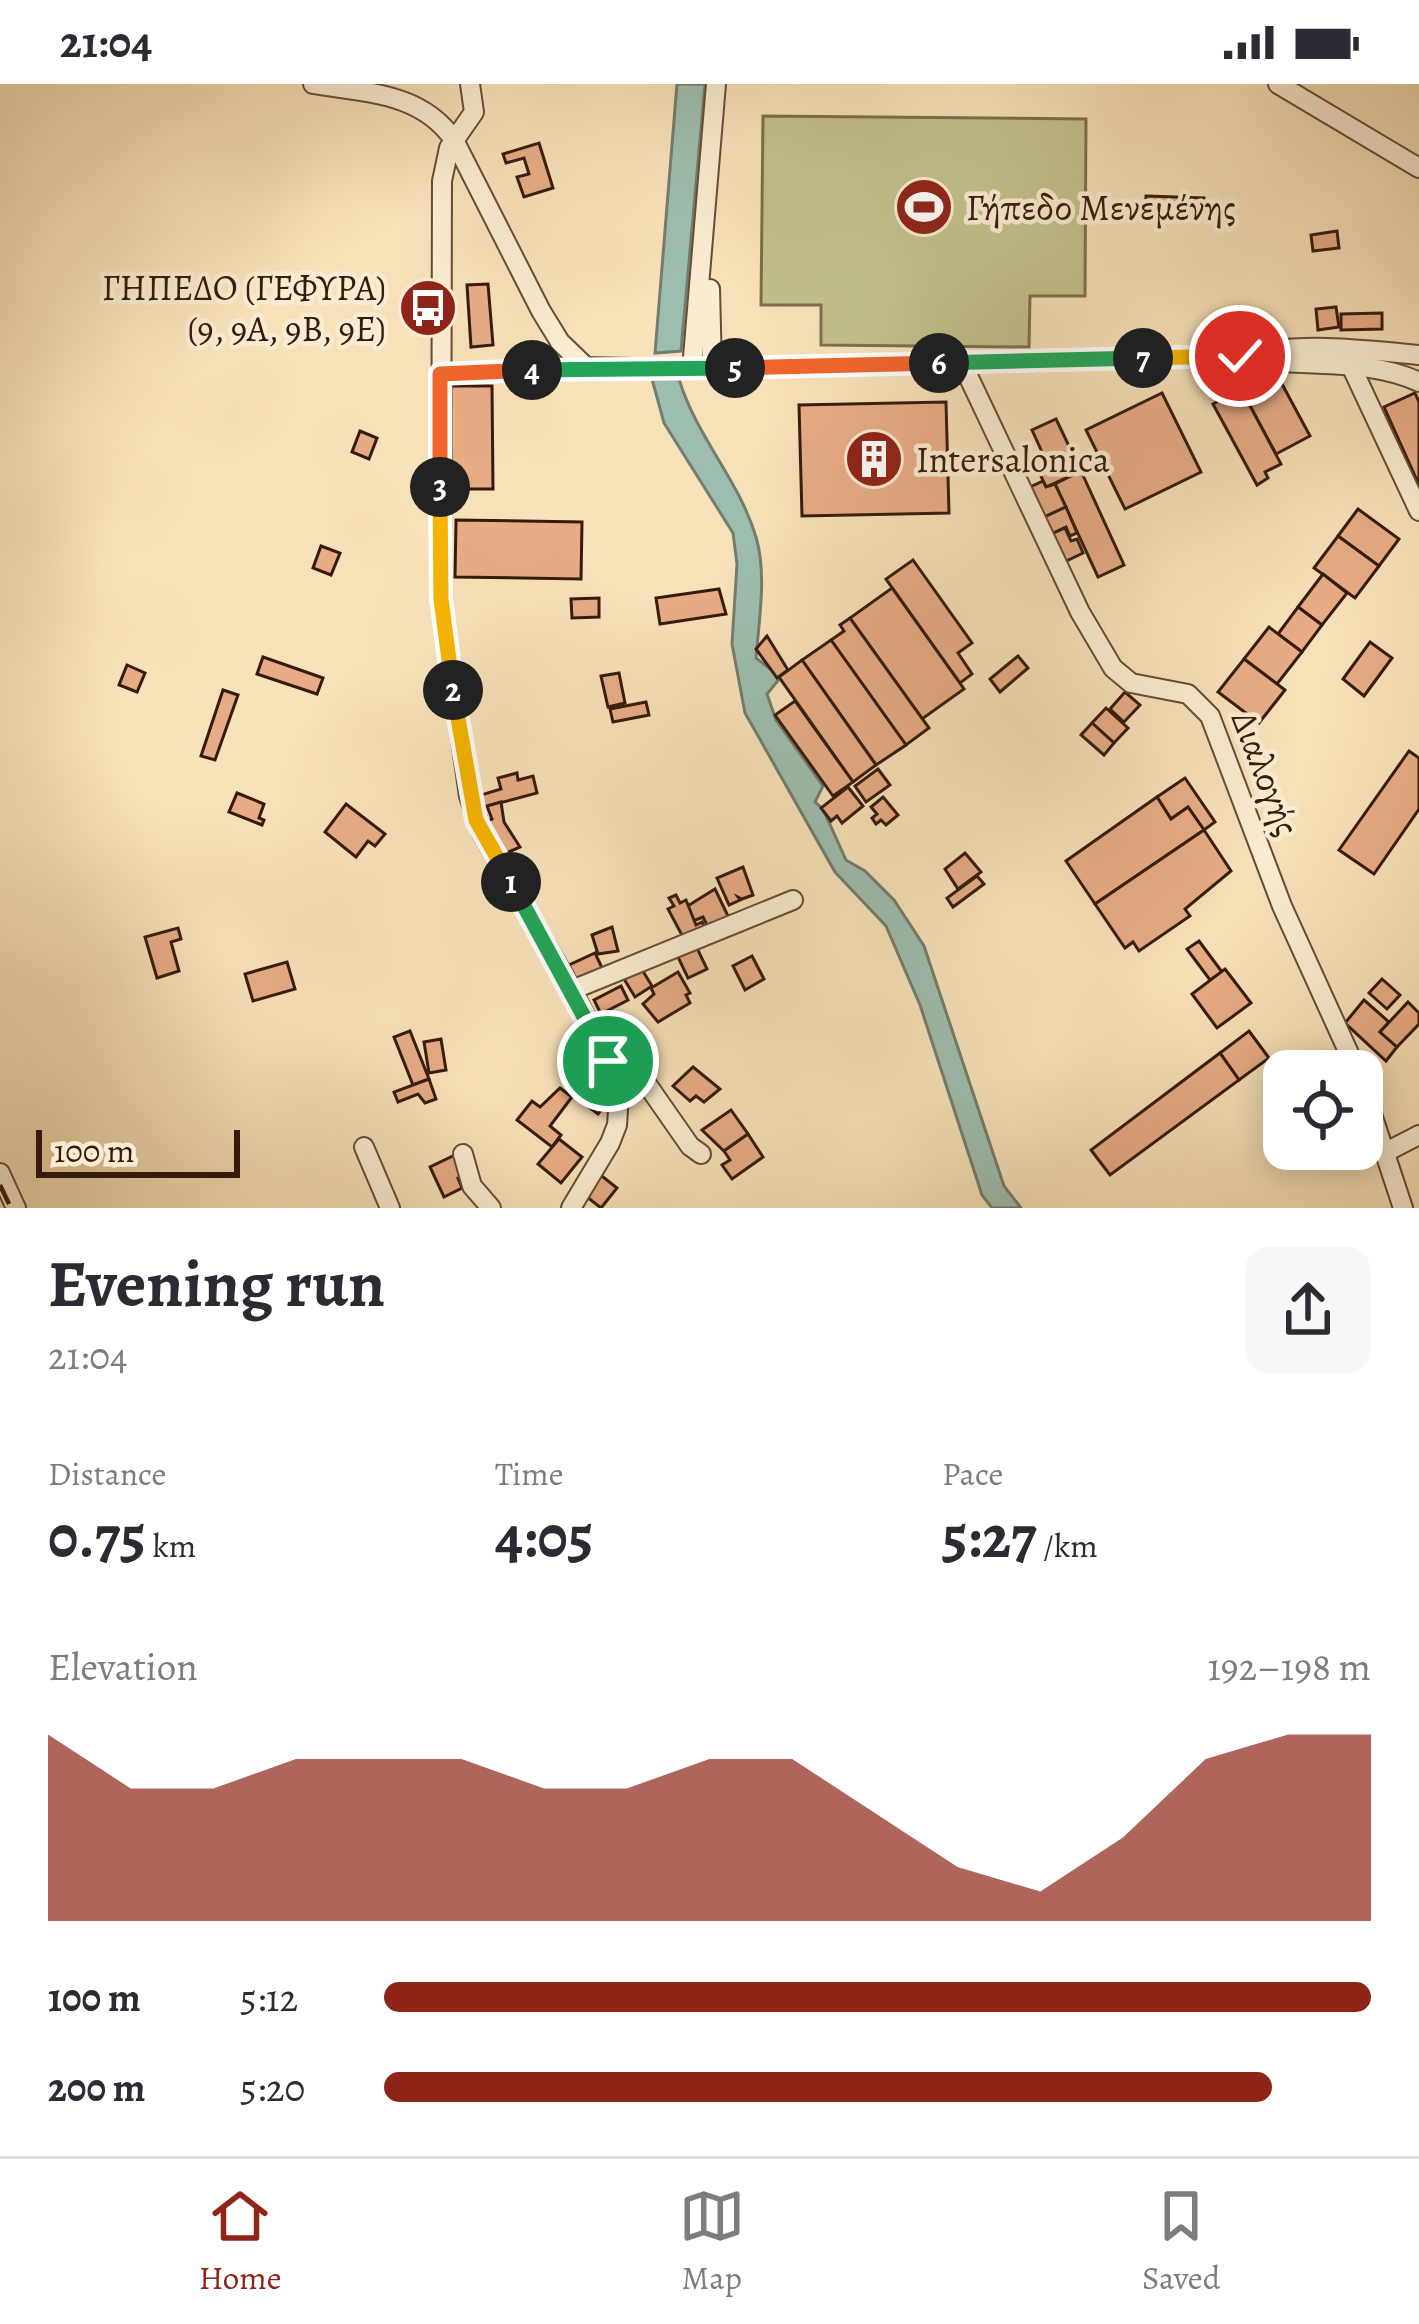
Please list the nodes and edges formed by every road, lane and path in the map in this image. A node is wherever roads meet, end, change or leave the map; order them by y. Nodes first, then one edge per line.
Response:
1 (313, 84) edge
2 (470, 84) edge
3 (716, 84) edge
4 (727, 84) edge
5 (1278, 84) edge
6 (454, 140) junction
7 (1419, 168) edge
8 (713, 337) junction
9 (1419, 355) edge
10 (1240, 356) junction
11 (962, 363) junction
12 (586, 367) junction
13 (760, 367) junction
14 (1352, 368) junction
15 (694, 369) junction
16 (440, 374) junction
17 (1419, 382) edge
18 (1419, 511) edge
19 (793, 900) dead end
20 (572, 990) junction
21 (1348, 1050) edge
22 (616, 1084) junction
23 (1419, 1135) edge
24 (1383, 1144) edge
25 (364, 1148) dead end
26 (1386, 1152) junction
27 (464, 1154) dead end
28 (701, 1154) dead end
29 (0, 1173) edge
30 (16, 1208) edge
31 (390, 1208) edge
32 (491, 1208) edge
33 (572, 1208) edge
34 (1402, 1208) edge

1 - 6 street
2 - 6 street
3 - 15 street
4 - 8 street
5 - 7 street
6 - 12 street
6 - 16 street
8 - 13 street
8 - 15 street
9 - 10 street
10 - 11 street
10 - 14 street
11 - 13 street
11 - 21 street, Διαλογής
12 - 15 street
12 - 16 street
13 - 15 street
14 - 17 street
14 - 18 street
16 - 20 street
19 - 20 street
20 - 22 street
22 - 28 street
22 - 33 street
23 - 26 street
24 - 26 street
25 - 31 street
26 - 34 street
27 - 32 street
29 - 30 street

